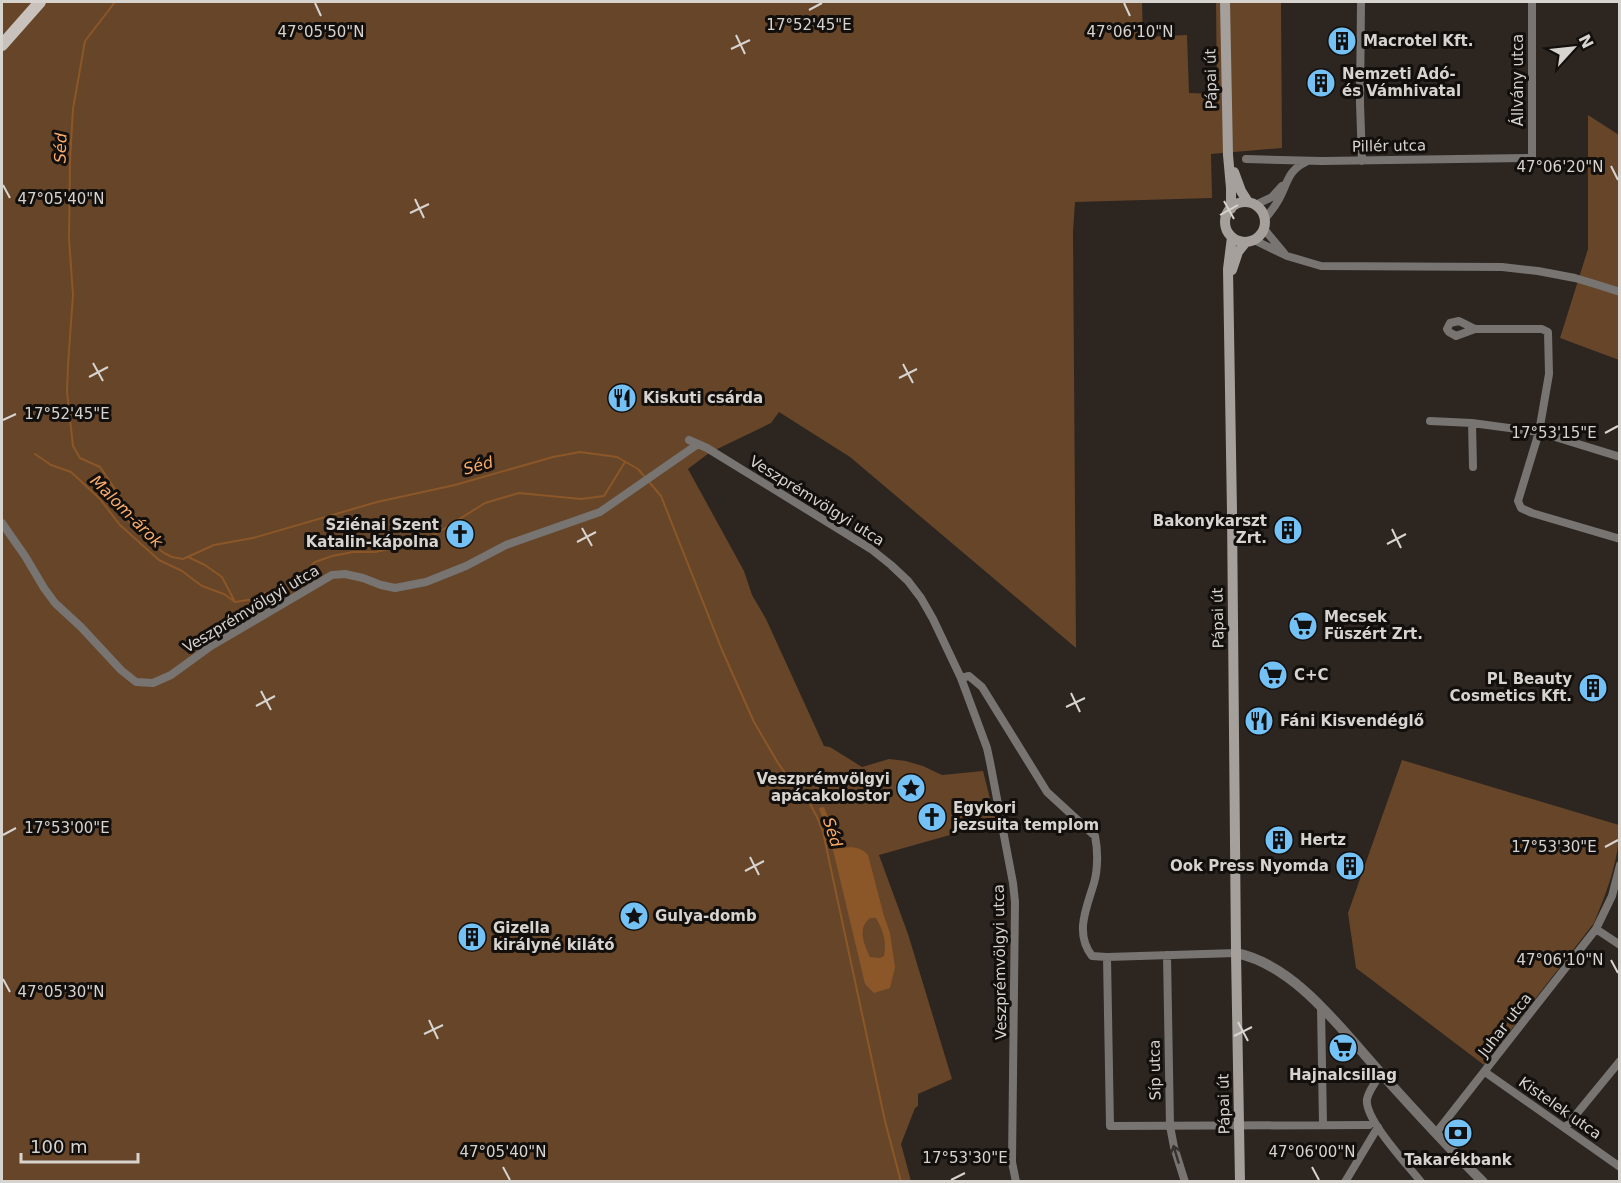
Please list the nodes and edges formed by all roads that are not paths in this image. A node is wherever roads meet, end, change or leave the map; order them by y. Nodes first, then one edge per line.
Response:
1 (40, 2) edge
2 (1225, 2) edge
3 (1361, 2) edge
4 (1532, 2) edge
5 (2, 45) edge
6 (1228, 155) junction
7 (1532, 158) joint
8 (1246, 159) dead end
9 (1310, 160) junction
10 (1362, 161) junction
11 (1285, 183) junction
12 (1251, 204) junction
13 (1231, 208) junction
14 (1264, 224) junction
15 (1232, 237) junction
16 (1250, 241) junction
17 (1287, 256) junction
18 (1228, 281) junction
19 (1620, 292) edge
20 (1474, 329) dead end
21 (1430, 421) dead end
22 (1472, 423) junction
23 (1539, 432) junction
24 (689, 440) dead end
25 (698, 444) junction
26 (1620, 457) edge
27 (1473, 467) dead end
28 (2, 523) edge
29 (1620, 539) edge
30 (961, 678) junction
31 (1620, 865) edge
32 (1596, 929) junction
33 (1620, 945) edge
34 (1236, 953) junction
35 (1167, 955) junction
36 (1107, 957) junction
37 (1321, 1007) junction
38 (1620, 1061) edge
39 (1485, 1072) junction
40 (1381, 1074) junction
41 (1239, 1125) junction
42 (1323, 1125) junction
43 (1170, 1126) junction
44 (1374, 1126) junction
45 (1565, 1128) junction
46 (1436, 1133) junction
47 (1620, 1167) edge
48 (1016, 1182) edge
49 (1185, 1182) edge
50 (1240, 1182) edge
51 (1345, 1182) edge
52 (1421, 1182) edge
53 (1483, 1182) edge

1 - 5 main road
2 - 6 main road, Pápai út
3 - 10 street
4 - 7 street, Állvány utca
6 - 12 main road, Pápai út
6 - 13 main road, Pápai út
7 - 10 street, Pillér utca
8 - 9 street, Pillér utca
9 - 10 street, Pillér utca
9 - 11 street
11 - 12 street
11 - 14 street
12 - 13 main road
12 - 14 main road
13 - 15 main road
14 - 16 main road
14 - 17 street
15 - 16 main road
15 - 18 main road, Pápai út
16 - 17 street
16 - 18 main road, Pápai út
17 - 19 street
18 - 34 main road, Pápai út
20 - 23 street
21 - 22 street
22 - 23 street
22 - 27 street
23 - 26 street
23 - 29 street
24 - 25 street, Veszprémvölgyi utca
25 - 28 street, Veszprémvölgyi utca
25 - 30 street, Veszprémvölgyi utca
30 - 36 street
30 - 48 street, Veszprémvölgyi utca
31 - 32 street, Juhar utca
32 - 33 street
32 - 39 street, Juhar utca
34 - 35 street
34 - 37 street
34 - 41 main road, Pápai út
35 - 36 street
35 - 43 street, Síp utca
36 - 43 street
37 - 40 street
37 - 42 street
38 - 45 street
39 - 45 street, Kistelek utca
39 - 46 street, Juhar utca
40 - 44 street
40 - 46 street
41 - 42 street
41 - 43 street
41 - 50 main road, Pápai út
42 - 44 street
49 -> 43 street, Síp utca
44 - 51 street
44 - 52 street
45 - 47 street, Kistelek utca
46 - 53 street

